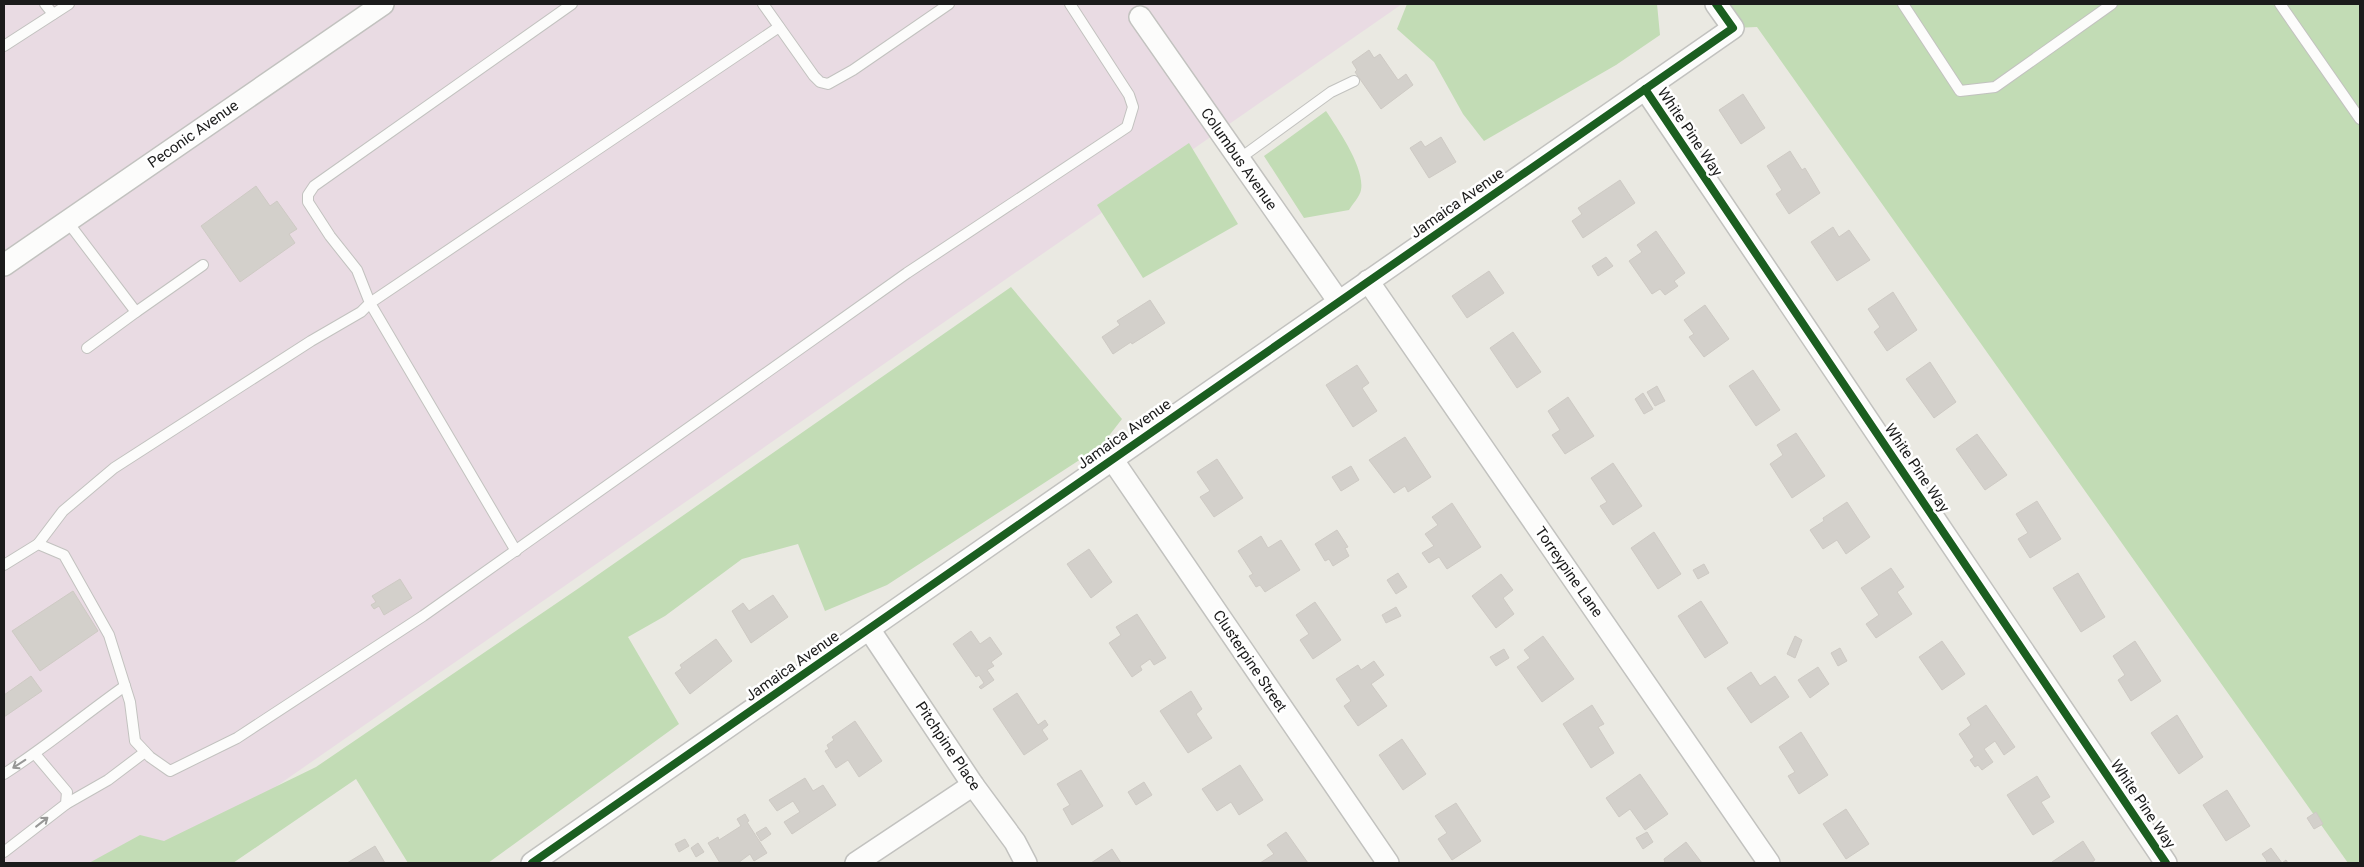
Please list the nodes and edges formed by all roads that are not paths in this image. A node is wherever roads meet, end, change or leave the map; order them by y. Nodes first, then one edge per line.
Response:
1 (45, 4) edge
2 (69, 4) edge
3 (383, 4) edge
4 (572, 4) edge
5 (763, 4) edge
6 (949, 4) edge
7 (1070, 4) edge
8 (1716, 4) edge
9 (1903, 4) edge
10 (2112, 4) edge
11 (2280, 4) edge
12 (52, 14) junction
13 (1140, 17) dead end
14 (779, 27) junction
15 (4, 46) edge
16 (1354, 81) dead end
17 (1645, 89) junction
18 (2360, 119) edge
19 (1239, 159) junction
20 (67, 221) junction
21 (4, 265) edge
22 (203, 265) dead end
23 (1368, 282) junction
24 (1339, 302) junction
25 (370, 303) junction
26 (136, 312) junction
27 (87, 348) dead end
28 (1112, 459) junction
29 (38, 544) junction
30 (516, 551) junction
31 (4, 565) edge
32 (869, 629) junction
33 (125, 686) junction
34 (145, 752) junction
35 (35, 754) junction
36 (4, 774) edge
37 (973, 785) junction
38 (66, 804) junction
39 (4, 852) edge
40 (532, 863) edge
41 (856, 863) edge
42 (1026, 863) edge
43 (1388, 863) edge
44 (1769, 863) edge
45 (2166, 863) edge

1 - 12 lane
2 - 12 lane
3 - 20 street, Peconic Avenue
4 - 25 lane
5 - 14 lane
6 - 14 lane
7 - 30 lane
8 - 17 street, Jamaica Avenue
9 - 10 lane
11 - 18 lane
12 - 15 lane
13 - 19 street, Columbus Avenue
14 - 25 lane
16 - 19 lane
17 - 23 street, Jamaica Avenue
17 - 45 street, White Pine Way
19 - 24 street, Columbus Avenue
20 - 21 street, Peconic Avenue
20 - 26 lane
22 - 26 lane
23 - 24 street, Jamaica Avenue
23 - 44 street, Torreypine Lane
24 - 28 street, Jamaica Avenue
25 - 29 lane
25 - 30 lane
26 - 27 lane
28 - 32 street, Jamaica Avenue
28 - 43 street, Clusterpine Street
29 - 31 lane
29 - 33 lane
30 - 34 lane
32 - 37 street, Pitchpine Place
32 - 40 street, Jamaica Avenue
33 - 34 lane
33 - 35 lane
34 - 38 lane
35 -> 36 lane
35 - 38 lane
37 - 41 street
37 - 42 street, Pitchpine Place
39 -> 38 lane

